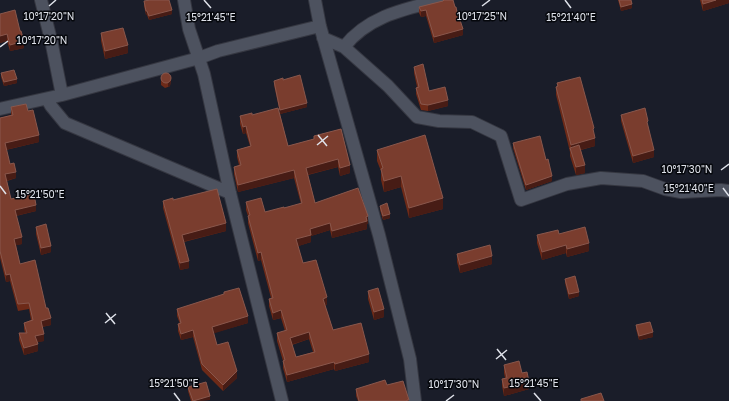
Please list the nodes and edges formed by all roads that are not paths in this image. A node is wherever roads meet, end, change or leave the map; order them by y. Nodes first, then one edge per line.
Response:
1 (41, 0) edge
2 (184, 0) edge
3 (315, 0) edge
4 (441, 0) edge
5 (320, 26) junction
6 (323, 38) junction
7 (344, 47) junction
8 (199, 58) junction
9 (62, 95) junction
10 (48, 99) junction
11 (0, 109) edge
12 (729, 191) edge
13 (230, 193) junction
14 (282, 401) edge
15 (415, 401) edge

1 - 9 street
2 - 8 street
3 - 5 street
4 - 7 street
5 - 6 street
5 - 8 street
6 - 7 street
6 - 15 street
7 - 12 street
8 - 9 street
8 - 13 street
9 - 10 street
10 - 11 street
10 - 13 street
13 - 14 street

